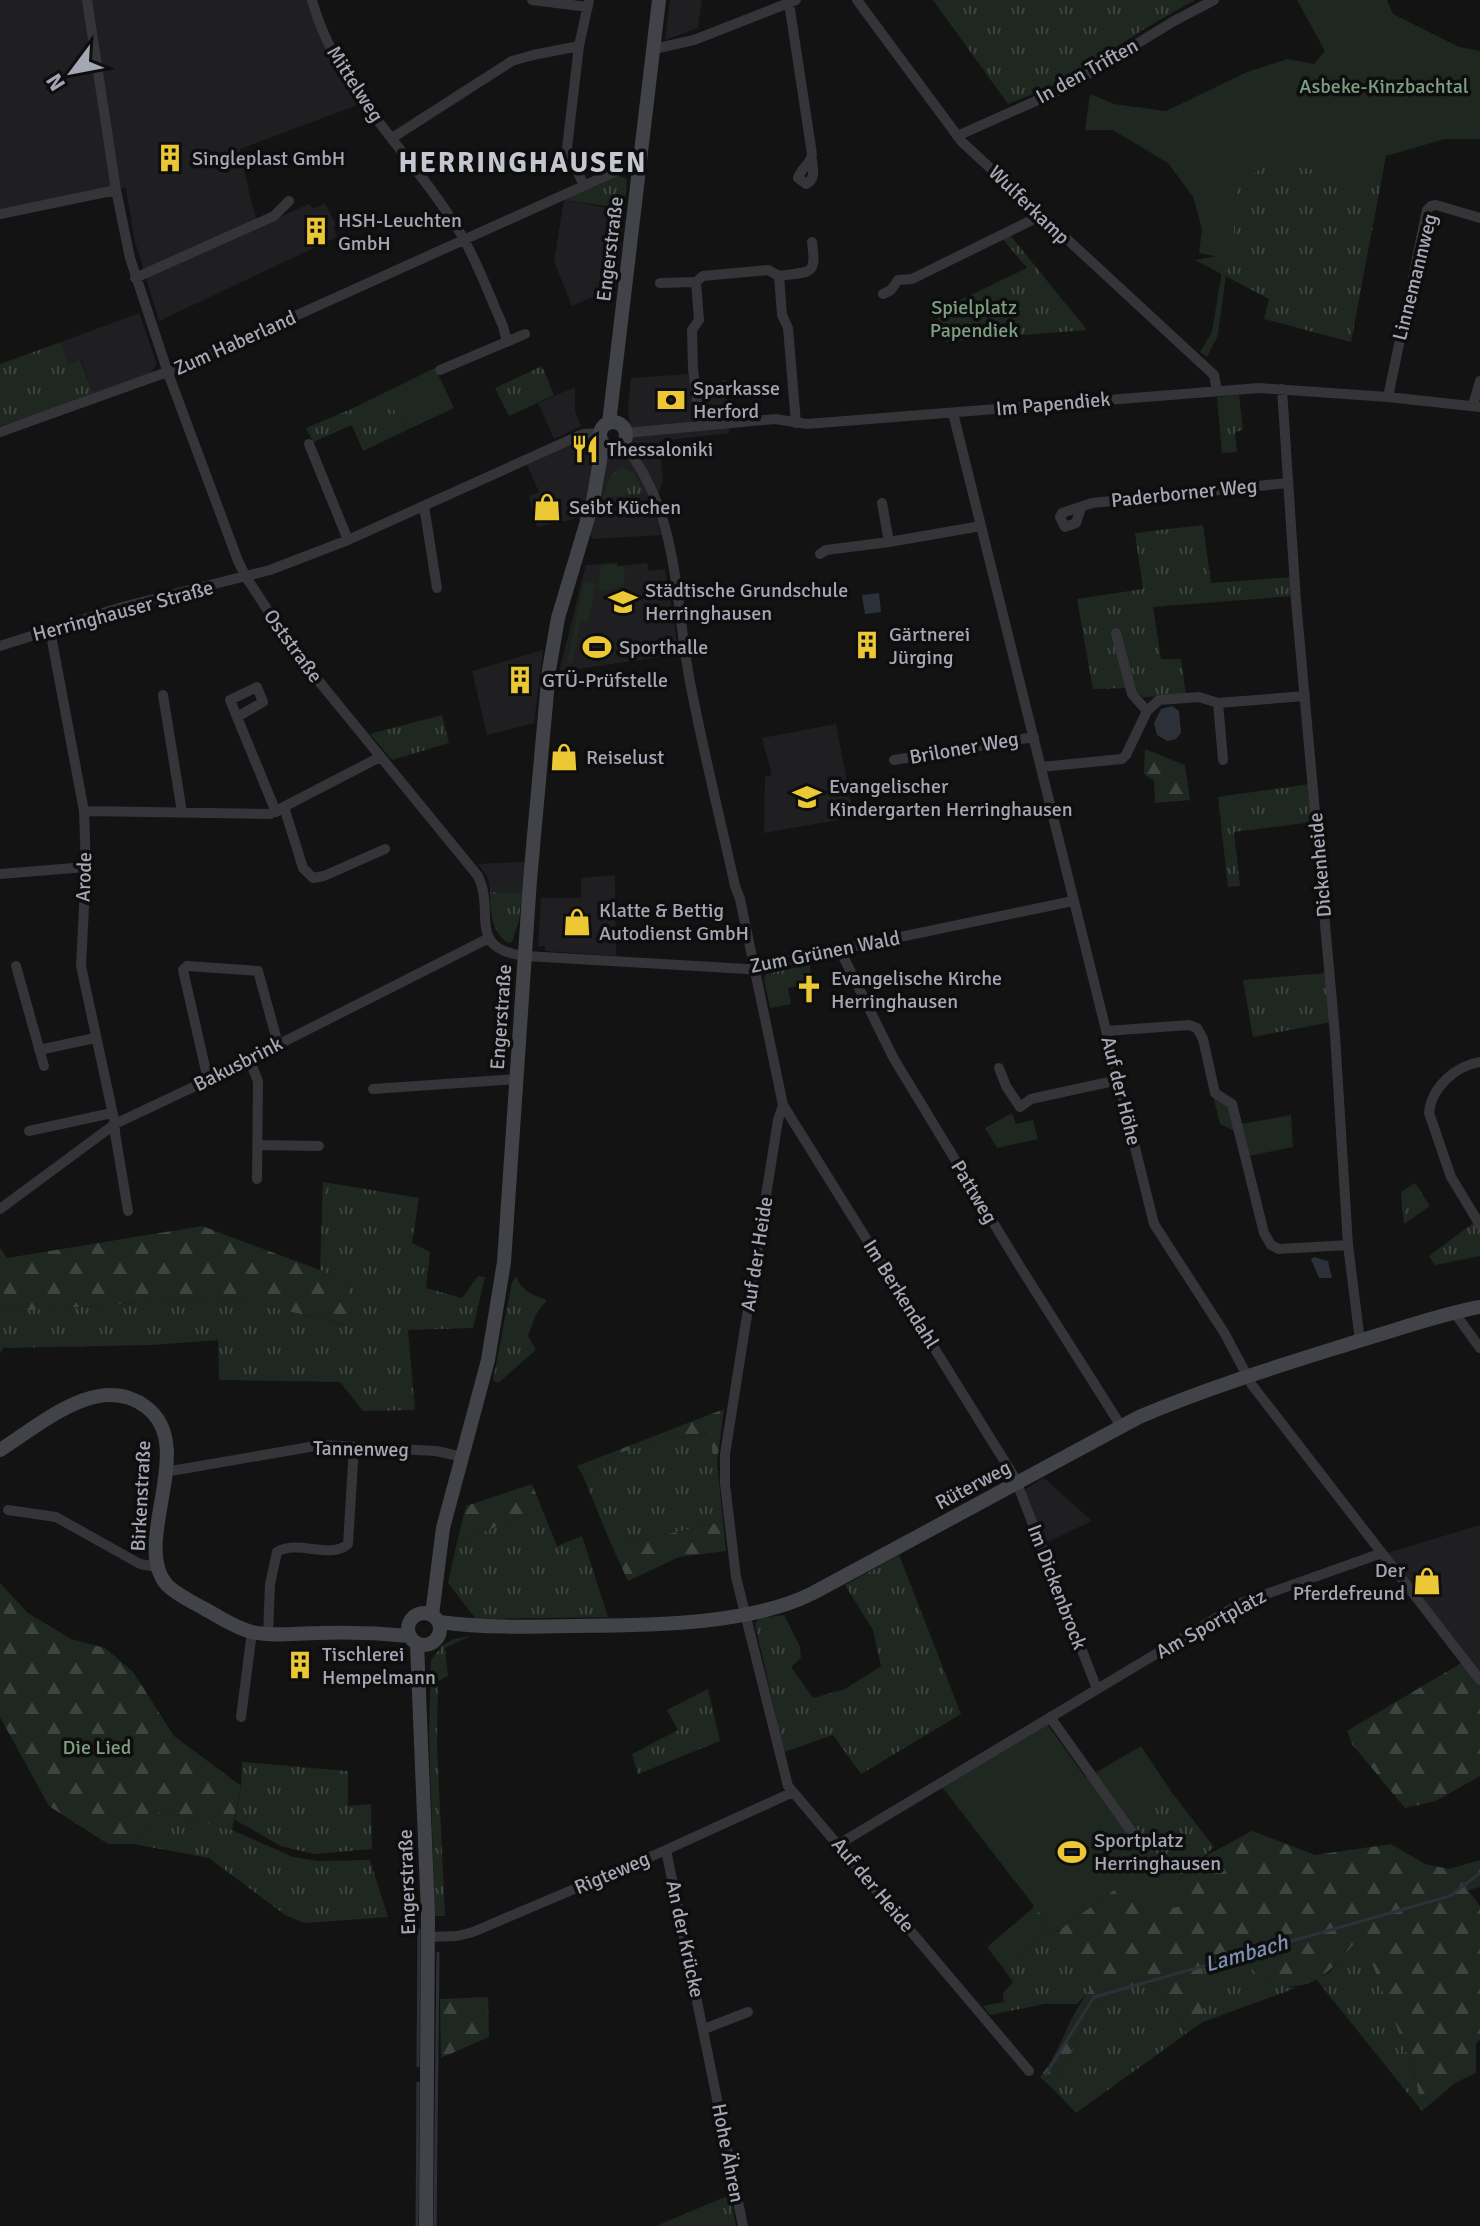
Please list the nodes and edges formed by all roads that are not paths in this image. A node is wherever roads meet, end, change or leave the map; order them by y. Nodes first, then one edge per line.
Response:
1 (87, 0) edge
2 (312, 0) edge
3 (532, 0) edge
4 (659, 0) edge
5 (857, 0) edge
6 (1214, 0) edge
7 (793, 2) edge
8 (589, 4) edge
9 (579, 46) junction
10 (654, 49) junction
11 (957, 136) junction
12 (392, 138) junction
13 (812, 160) dead end
14 (639, 169) junction
15 (584, 186) junction
16 (116, 190) junction
17 (289, 201) dead end
18 (0, 214) edge
19 (1040, 216) junction
20 (1480, 218) edge
21 (464, 241) junction
22 (812, 242) dead end
23 (779, 276) junction
24 (135, 278) junction
25 (696, 282) junction
26 (660, 283) dead end
27 (883, 294) dead end
28 (525, 334) dead end
29 (507, 342) junction
30 (440, 370) dead end
31 (168, 373) junction
32 (1480, 381) edge
33 (1282, 389) junction
34 (1217, 391) junction
35 (1388, 397) junction
36 (1477, 406) edge
37 (953, 413) junction
38 (796, 423) junction
39 (700, 426) junction
40 (0, 432) edge
41 (613, 435) junction
42 (309, 444) dead end
43 (1288, 483) junction
44 (882, 503) dead end
45 (424, 506) junction
46 (1081, 508) dead end
47 (981, 526) junction
48 (348, 540) junction
49 (889, 542) junction
50 (820, 554) dead end
51 (246, 577) junction
52 (437, 588) dead end
53 (50, 630) junction
54 (1116, 633) dead end
55 (0, 646) edge
56 (163, 695) dead end
57 (1305, 696) junction
58 (1218, 703) junction
59 (1147, 711) junction
60 (237, 717) dead end
61 (1034, 737) junction
62 (380, 757) junction
63 (894, 760) dead end
64 (1223, 760) dead end
65 (1041, 767) junction
66 (280, 810) junction
67 (84, 811) junction
68 (182, 812) junction
69 (385, 849) dead end
70 (86, 867) junction
71 (0, 874) edge
72 (1073, 901) junction
73 (489, 938) junction
74 (840, 950) junction
75 (526, 956) junction
76 (16, 966) dead end
77 (755, 967) junction
78 (1106, 1031) junction
79 (95, 1038) junction
80 (278, 1044) junction
81 (39, 1050) junction
82 (249, 1059) junction
83 (1480, 1062) edge
84 (44, 1066) dead end
85 (999, 1068) dead end
86 (517, 1079) junction
87 (208, 1080) junction
88 (1118, 1080) junction
89 (373, 1089) dead end
90 (783, 1105) junction
91 (114, 1118) junction
92 (29, 1131) dead end
93 (258, 1145) junction
94 (319, 1146) dead end
95 (257, 1179) dead end
96 (0, 1209) edge
97 (128, 1211) dead end
98 (1480, 1225) edge
99 (1348, 1245) junction
100 (1480, 1307) edge
101 (1454, 1312) junction
102 (1360, 1341) junction
103 (1480, 1348) edge
104 (1248, 1377) junction
105 (1121, 1426) junction
106 (354, 1447) junction
107 (0, 1450) edge
108 (463, 1457) junction
109 (165, 1472) junction
110 (1017, 1485) junction
111 (8, 1510) dead end
112 (1382, 1553) junction
113 (157, 1567) junction
114 (746, 1613) junction
115 (425, 1629) junction
116 (252, 1632) junction
117 (268, 1634) junction
118 (1480, 1680) edge
119 (1097, 1689) junction
120 (241, 1717) dead end
121 (1050, 1717) junction
122 (791, 1793) junction
123 (839, 1844) junction
124 (1141, 1845) dead end
125 (666, 1850) junction
126 (428, 1937) junction
127 (748, 2012) dead end
128 (704, 2029) junction
129 (1029, 2071) dead end
130 (714, 2080) joint
131 (426, 2226) edge
132 (743, 2226) edge

1 - 16 street, Oststraße
2 - 12 street, Mittelweg
3 - 8 street
4 - 10 main road, Engerstraße
5 - 11 street, Wulferkamp
6 - 11 street, In den Triften
7 - 10 street
7 - 13 street
8 - 9 street
9 - 12 street
9 - 15 street
10 - 14 main road, Engerstraße
11 - 19 street, Wulferkamp
12 - 21 street, Mittelweg
14 - 15 street, Zum Haberland
14 - 41 main road, Engerstraße
15 - 21 street, Zum Haberland
16 - 18 street
16 - 24 street, Oststraße
17 - 24 street
19 - 27 street
19 - 34 street, Wulferkamp
20 - 35 street, Linnemannweg
21 - 29 street
21 - 31 street, Zum Haberland
22 - 23 street
23 - 25 street
23 - 38 street
24 - 31 street, Oststraße
25 - 26 street
25 - 39 street
28 - 29 street
29 - 30 street
31 - 40 street, Zum Haberland
31 - 51 street, Oststraße
32 - 36 street
33 - 34 street, Im Papendiek
33 - 35 street, Im Papendiek
33 - 43 street, Dickenheide
34 - 37 street, Im Papendiek
35 - 36 street, Im Papendiek
37 - 38 street, Im Papendiek
37 - 47 street, Auf der Höhe
38 - 39 street, Im Papendiek
39 - 41 street, Im Papendiek
41 - 45 street, Im Papendiek
41 - 75 main road, Engerstraße
41 - 77 street, Auf der Heide
42 - 48 street
43 - 46 street, Paderborner Weg
43 - 57 street, Dickenheide
44 - 49 street
45 - 48 street, Im Papendiek
45 - 52 street
47 - 49 street
47 - 61 street, Auf der Höhe
48 - 51 street, Im Papendiek
49 - 50 street
51 - 53 street, Herringhauser Straße
51 - 62 street, Oststraße
53 - 55 street, Herringhauser Straße
53 - 67 street, Arode
54 - 59 street
56 - 68 street
57 - 58 street
57 - 99 street, Dickenheide
58 - 59 street
58 - 64 street
59 - 65 street
60 - 66 street
61 - 63 street, Briloner Weg
61 - 65 street, Auf der Höhe
62 - 66 street
62 - 73 street, Oststraße
65 - 72 street, Auf der Höhe
66 - 68 street
66 - 69 street
67 - 68 street
67 - 70 street, Arode
70 - 71 street
70 - 79 street, Arode
72 - 74 street, Zum Grünen Wald
72 - 78 street, Auf der Höhe
73 - 75 street
73 - 80 street, Bakusbrink
74 - 77 street, Zum Grünen Wald
74 - 105 street, Pattweg
75 - 77 street, Zum Grünen Wald
75 - 86 main road, Engerstraße
76 - 81 street
77 - 90 street, Auf der Heide
78 - 88 street, Auf der Höhe
78 - 99 street
79 - 81 street
79 - 91 street, Arode
80 - 82 street, Bakusbrink
80 - 87 street
81 - 84 street
82 - 87 street, Bakusbrink
82 - 93 street
83 - 98 street
85 - 88 street
86 - 89 street
86 - 108 main road, Engerstraße
87 - 91 street, Bakusbrink
88 - 104 street, Auf der Höhe
90 - 110 street, Im Berkendahl
90 - 114 street, Auf der Heide
91 - 92 street
91 - 96 street, Bakusbrink
91 - 97 street, Arode
93 - 94 street
93 - 95 street
99 - 102 street, Dickenheide
100 - 101 main road, Rüterweg
101 - 102 main road, Rüterweg
101 - 103 street
102 - 104 main road, Rüterweg
104 - 105 main road, Rüterweg
104 - 112 street, Auf der Höhe
105 - 110 main road, Rüterweg
106 - 108 street, Tannenweg
106 - 109 street, Tannenweg
106 - 117 street
107 - 109 main road, Birkenstraße
108 - 115 main road, Engerstraße
109 - 113 main road, Birkenstraße
110 - 114 main road, Rüterweg
110 - 119 street, Im Dickenbrock
111 - 113 street
112 - 118 street, Auf der Höhe
112 - 119 street, Am Sportplatz
113 - 116 main road, Birkenstraße
114 - 115 main road, Rüterweg
114 - 122 street, Auf der Heide
115 - 117 main road, Birkenstraße
115 - 126 main road, Engerstraße
116 - 117 main road, Birkenstraße
116 - 120 street
119 - 121 street, Am Sportplatz
121 - 123 street, Am Sportplatz
121 - 124 street
122 - 123 street, Auf der Heide
122 - 125 street, Rigteweg
123 - 129 street, Auf der Heide
125 - 126 street, Rigteweg
125 - 128 street, An der Krücke
126 - 131 main road, Engerstraße
127 - 128 street, An der Krücke
128 - 130 street, An der Krücke
130 - 132 street, Hohe Ähren

